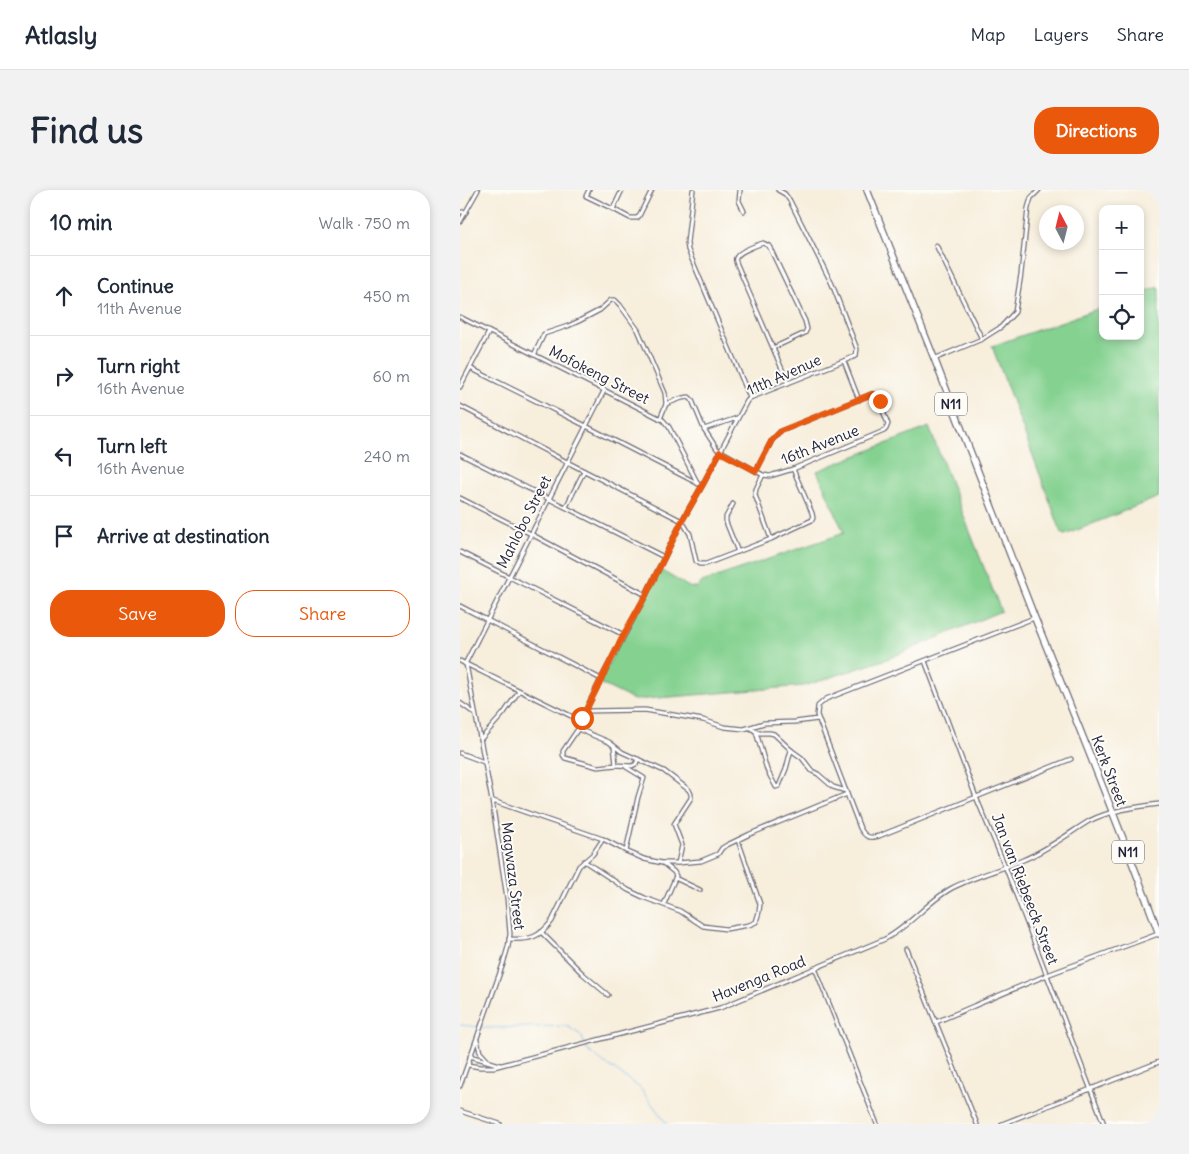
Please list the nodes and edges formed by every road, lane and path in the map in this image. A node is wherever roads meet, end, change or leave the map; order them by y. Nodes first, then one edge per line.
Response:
1 (478, 190) edge
2 (589, 190) edge
3 (622, 190) edge
4 (652, 190) edge
5 (693, 190) edge
6 (740, 190) edge
7 (778, 190) edge
8 (867, 190) edge
9 (1039, 190) edge
10 (613, 209) junction
11 (744, 211) dead end
12 (460, 212) edge
13 (466, 212) junction
14 (460, 222) edge
15 (936, 245) dead end
16 (460, 317) edge
17 (489, 332) junction
18 (982, 339) junction
19 (773, 348) junction
20 (534, 355) junction
21 (934, 359) junction
22 (844, 361) junction
23 (470, 368) junction
24 (788, 383) junction
25 (460, 387) edge
26 (604, 391) junction
27 (750, 398) junction
28 (859, 400) junction
29 (666, 404) junction
30 (460, 406) edge
31 (738, 417) junction
32 (660, 419) junction
33 (586, 426) junction
34 (704, 429) junction
35 (720, 452) junction
36 (460, 454) edge
37 (567, 462) junction
38 (793, 469) junction
39 (584, 471) junction
40 (756, 471) junction
41 (763, 475) junction
42 (698, 484) junction
43 (702, 486) junction
44 (460, 498) edge
45 (549, 499) junction
46 (733, 504) dead end
47 (566, 507) junction
48 (682, 521) junction
49 (531, 534) junction
50 (771, 539) junction
51 (460, 552) edge
52 (738, 552) junction
53 (664, 558) junction
54 (509, 578) junction
55 (646, 595) junction
56 (460, 606) edge
57 (1035, 618) junction
58 (487, 620) junction
59 (624, 634) junction
60 (460, 661) edge
61 (925, 661) junction
62 (465, 664) junction
63 (601, 679) junction
64 (519, 691) junction
65 (460, 703) edge
66 (586, 711) junction
67 (474, 713) junction
68 (580, 719) junction
69 (818, 719) junction
70 (750, 728) junction
71 (578, 729) junction
72 (756, 731) junction
73 (480, 740) junction
74 (614, 745) junction
75 (791, 750) junction
76 (460, 754) edge
77 (638, 759) junction
78 (1071, 759) dead end
79 (484, 762) junction
80 (616, 765) junction
81 (625, 766) junction
82 (846, 793) junction
83 (976, 797) junction
84 (492, 801) junction
85 (1159, 804) edge
86 (1112, 812) junction
87 (603, 839) junction
88 (738, 840) junction
89 (626, 851) junction
90 (584, 862) junction
91 (662, 863) junction
92 (678, 863) junction
93 (1005, 866) junction
94 (675, 878) junction
95 (700, 890) dead end
96 (664, 904) junction
97 (541, 932) junction
98 (1159, 934) edge
99 (509, 939) junction
100 (906, 949) dead end
101 (815, 968) junction
102 (1047, 976) junction
103 (608, 995) dead end
104 (936, 1022) junction
105 (477, 1040) junction
106 (470, 1056) junction
107 (489, 1062) junction
108 (1159, 1062) edge
109 (468, 1064) junction
110 (500, 1065) junction
111 (462, 1076) edge
112 (460, 1086) edge
113 (1091, 1090) junction
114 (460, 1111) edge
115 (500, 1124) edge
116 (877, 1124) edge
117 (977, 1124) edge
118 (1002, 1124) edge
119 (1104, 1124) edge

1 - 13 street
2 - 10 street
3 - 10 street
4 - 10 street
5 - 27 street
6 - 11 street
7 - 22 street, 11th Avenue
8 - 21 highway, N11
9 - 18 street
12 - 13 street
13 - 14 street
15 - 18 street
16 - 17 street, Mofokeng Street
17 - 20 street, Mofokeng Street
17 - 23 street
18 - 21 street
19 - 19 street
19 - 24 street
20 - 26 street, Mofokeng Street
20 - 29 street
21 - 57 highway, N11
22 - 24 street, 11th Avenue
22 - 28 street
23 - 25 street
23 - 33 street
24 - 27 street, 11th Avenue
26 - 32 street, Mofokeng Street
26 - 33 street, Mahlobo Street
27 - 31 street, 11th Avenue
28 - 38 street, 16th Avenue
28 - 40 street, 16th Avenue
29 - 32 street
29 - 34 street
30 - 37 street
31 - 34 street
31 - 35 street, 11th Avenue
32 - 42 street, Mofokeng Street
33 - 37 street, Mahlobo Street
33 - 42 street
34 - 35 street
35 - 40 street
35 - 43 street, 11th Avenue
36 - 45 street
37 - 39 street
37 - 45 street, Mahlobo Street
38 - 41 street, 16th Avenue
38 - 50 street
39 - 47 street
39 - 48 street
40 - 41 street
41 - 50 street
42 - 43 street
43 - 48 street, 11th Avenue
44 - 49 street
45 - 47 street
45 - 49 street, Mahlobo Street
46 - 52 street
47 - 53 street
48 - 52 street
48 - 53 street, 11th Avenue
49 - 54 street, Mahlobo Street
49 - 55 street
50 - 52 street
51 - 54 street
53 - 55 street, 11th Avenue
54 - 58 street, Mahlobo Street
54 - 59 street
55 - 59 street, 11th Avenue
56 - 58 street
57 - 61 street
57 - 86 highway, Kerk Street / N11
58 - 62 street, Mahlobo Street
58 - 63 street
59 - 63 street, 11th Avenue
60 - 62 street
61 - 69 street
61 - 83 street, Jan van Riebeeck Street
62 - 64 street
62 - 67 street, Magwaza Street
63 - 66 street, 11th Avenue
64 - 68 street
64 - 73 street
65 - 67 street
66 - 68 street, 11th Avenue
66 - 70 street
67 - 73 street, Magwaza Street
68 - 71 street, 11th Avenue
69 - 70 street
69 - 82 street
70 - 72 street
71 - 74 street
71 - 80 street, 11th Avenue
72 - 75 street
72 - 75 street
73 - 79 street, Magwaza Street
74 - 77 street
74 - 80 street
75 - 82 street
76 - 79 street
77 - 81 street
77 - 92 street
78 - 83 street
79 - 84 street, Magwaza Street
80 - 81 street
81 - 89 street
82 - 83 street
82 - 88 street
83 - 93 street, Jan van Riebeeck Street
84 - 87 street
84 - 99 street, Magwaza Street
85 - 86 street, Havenga Road
86 - 93 street, Havenga Road
86 - 98 highway, Kerk Street / N11
87 - 89 street
87 - 90 street
88 - 92 street
88 - 96 street
89 - 91 street
90 - 96 street
90 - 97 street
91 - 92 street
91 - 94 street
93 - 101 street, Havenga Road
93 - 102 street, Jan van Riebeeck Street
94 - 95 street
94 - 96 street
97 - 99 street
97 - 103 street
98 - 102 street
99 - 105 street, Magwaza Street
100 - 104 street
101 - 110 street, Havenga Road
101 - 116 street
102 - 104 street
102 - 113 street, Jan van Riebeeck Street
104 - 117 street
105 - 106 street, Magwaza Street
105 - 107 street
106 - 107 street, Havenga Road
106 - 109 street, Magwaza Street
107 - 110 street, Havenga Road
108 - 113 street
109 - 110 street, Havenga Road
109 - 111 street, Magwaza Street
111 - 112 street, Magwaza Street
113 - 118 street
113 - 119 street, Jan van Riebeeck Street
114 - 115 street

